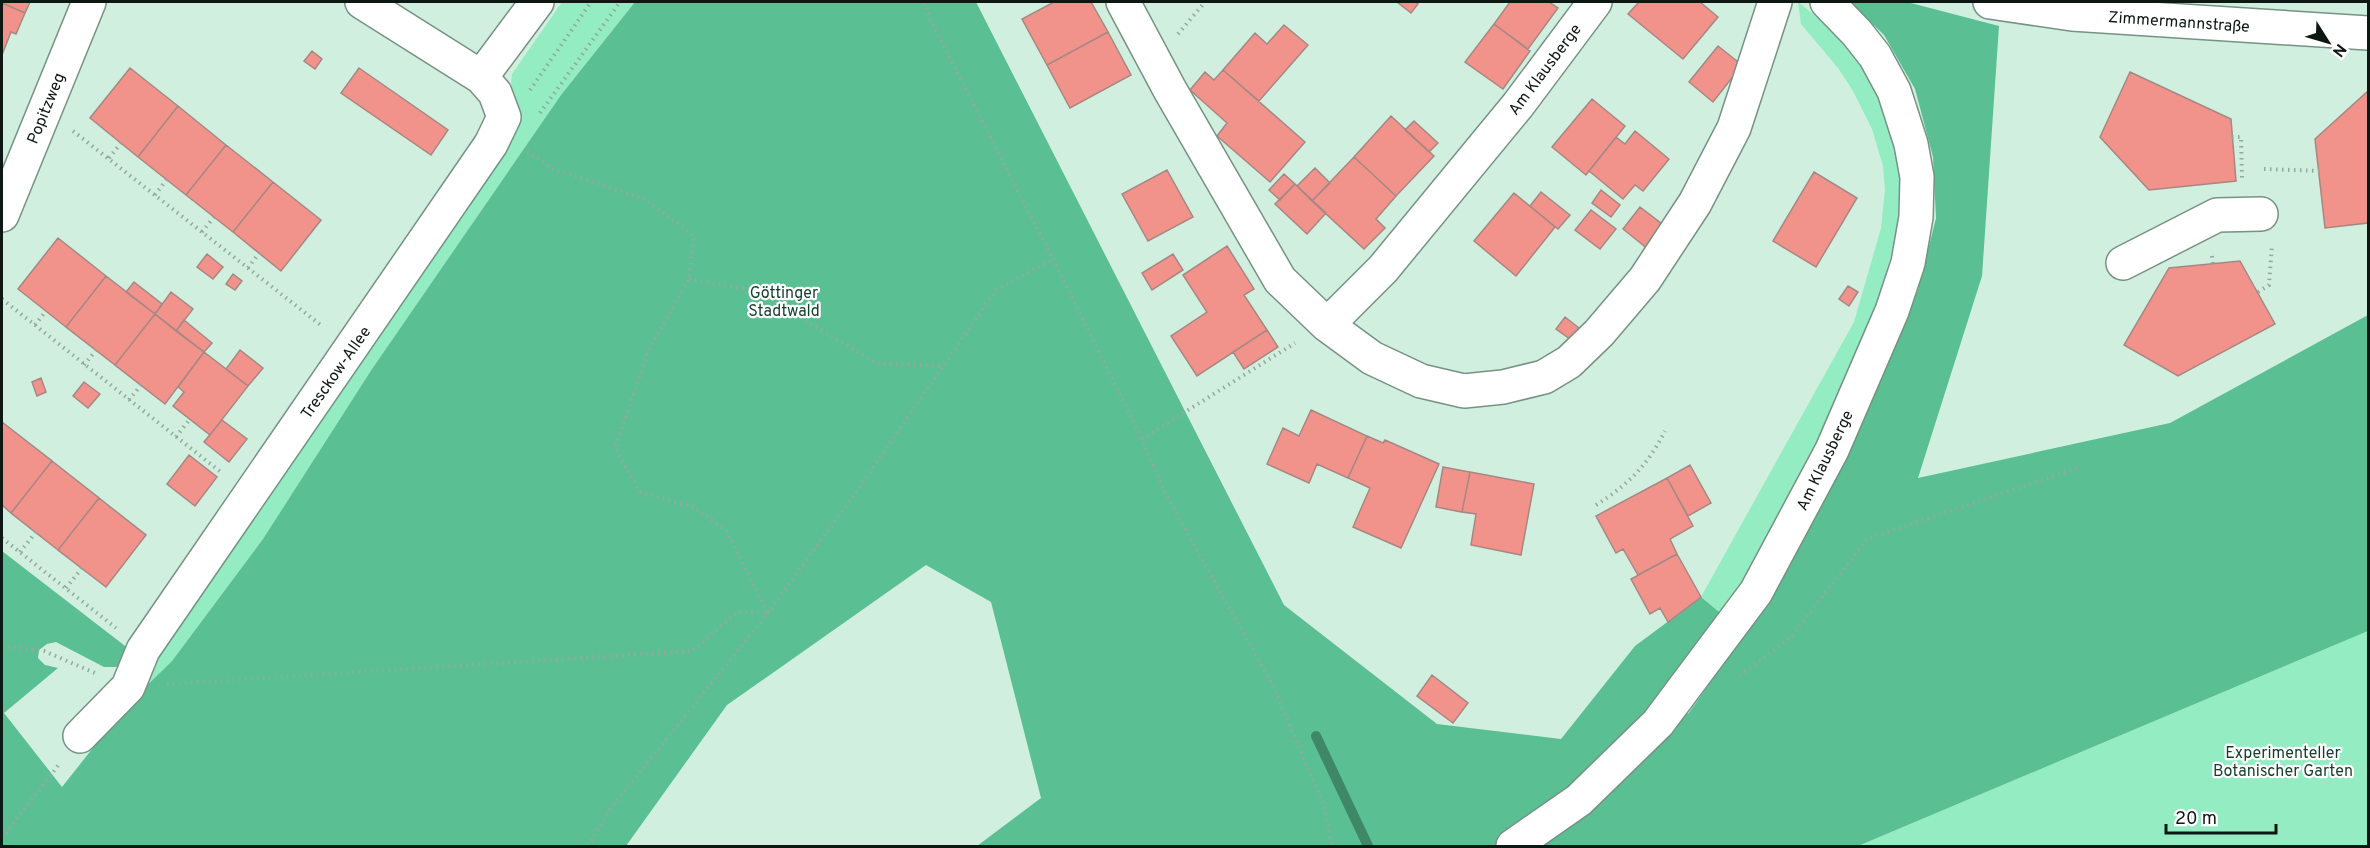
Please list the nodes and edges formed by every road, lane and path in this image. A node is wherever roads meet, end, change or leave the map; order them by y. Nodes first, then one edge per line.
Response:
1 (89, 2) edge
2 (362, 2) edge
3 (537, 2) edge
4 (591, 2) edge
5 (620, 2) edge
6 (924, 2) edge
7 (1123, 2) edge
8 (1595, 2) edge
9 (1774, 2) edge
10 (1827, 2) edge
11 (1990, 2) edge
12 (2368, 33) edge
13 (481, 77) junction
14 (45, 108) junction
15 (538, 116) dead end
16 (501, 125) junction
17 (2232, 137) dead end
18 (121, 143) dead end
19 (109, 158) junction
20 (2264, 169) dead end
21 (2319, 171) dead end
22 (2242, 175) dead end
23 (167, 180) dead end
24 (155, 195) junction
25 (2261, 214) dead end
26 (2, 215) edge
27 (214, 217) dead end
28 (202, 232) junction
29 (2272, 246) dead end
30 (259, 253) dead end
31 (1053, 259) junction
32 (2123, 263) dead end
33 (248, 268) junction
34 (689, 279) junction
35 (2258, 292) dead end
36 (2, 299) edge
37 (46, 311) dead end
38 (35, 325) junction
39 (1327, 325) junction
40 (351, 349) junction
41 (96, 350) dead end
42 (84, 365) junction
43 (944, 366) junction
44 (141, 385) dead end
45 (129, 400) junction
46 (190, 419) dead end
47 (1665, 431) dead end
48 (177, 437) junction
49 (1142, 439) junction
50 (2078, 468) dead end
51 (250, 496) junction
52 (1596, 505) dead end
53 (36, 532) dead end
54 (2, 538) edge
55 (20, 552) junction
56 (82, 568) dead end
57 (66, 588) junction
58 (768, 613) junction
59 (2, 646) edge
60 (143, 650) junction
61 (1736, 680) dead end
62 (128, 687) junction
63 (80, 736) joint
64 (2, 838) edge
65 (588, 846) edge
66 (1332, 846) edge
67 (1513, 846) edge

1 - 14 street, Popitzweg
2 - 13 street
3 - 13 street
4 - 16 path
5 - 15 path
6 - 31 path
7 - 39 street
8 - 39 street, Am Klausberge
9 - 39 street
10 - 67 street, Am Klausberge
11 - 12 street, Zimmermannstraße
13 - 16 street
14 - 19 path
14 - 26 street, Popitzweg
16 - 34 path
16 - 40 street, Tresckow-Allee
17 - 22 path
18 - 19 path
19 - 24 path
20 - 21 path
23 - 24 path
24 - 28 path
25 - 32 street
27 - 28 path
28 - 33 path
29 - 35 path
30 - 33 path
31 - 43 path
31 - 49 path
33 - 40 path
34 - 43 path
34 - 58 path
36 - 38 path
37 - 38 path
38 - 42 path
39 - 49 path
40 - 51 street, Tresckow-Allee
41 - 42 path
42 - 45 path
43 - 58 path
44 - 45 path
45 - 48 path
46 - 48 path
47 - 52 path
48 - 51 path
49 - 66 path
50 - 61 path
51 - 60 street, Tresckow-Allee
53 - 55 path
54 - 55 path
55 - 57 path
56 - 57 path
57 - 60 path
58 - 62 path
58 - 65 path
59 - 62 path
60 - 62 street, Tresckow-Allee
62 - 63 street, Tresckow-Allee
63 - 64 path

